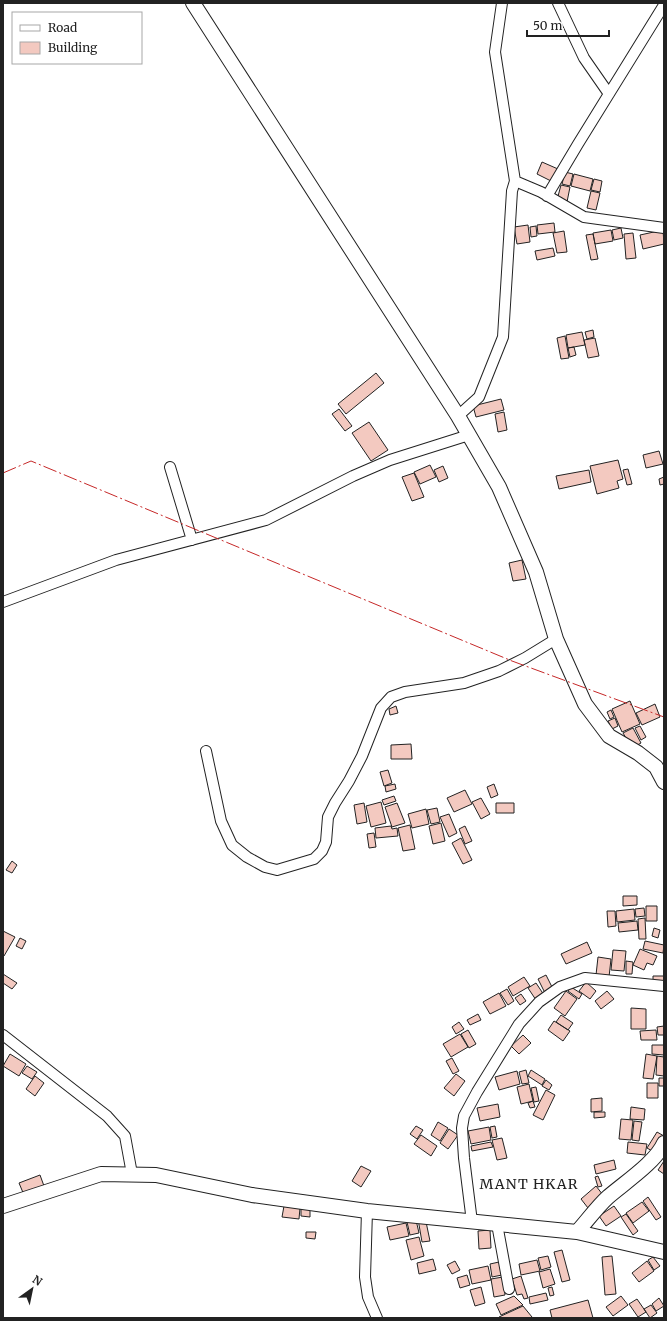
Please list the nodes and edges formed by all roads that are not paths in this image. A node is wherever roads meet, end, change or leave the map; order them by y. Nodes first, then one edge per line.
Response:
1 (193, 3) edge
2 (502, 3) edge
3 (558, 3) edge
4 (664, 5) edge
5 (609, 94) junction
6 (515, 181) junction
7 (547, 196) junction
8 (664, 228) edge
9 (458, 416) junction
10 (469, 435) junction
11 (170, 467) dead end
12 (192, 540) junction
13 (3, 602) edge
14 (556, 639) junction
15 (206, 751) dead end
16 (664, 782) edge
17 (664, 986) edge
18 (3, 1035) edge
19 (664, 1143) edge
20 (132, 1174) junction
21 (3, 1206) edge
22 (367, 1211) junction
23 (472, 1222) junction
24 (497, 1224) junction
25 (577, 1232) junction
26 (664, 1252) edge
27 (509, 1289) dead end
28 (377, 1318) edge

1 - 9 street
2 - 6 street
3 - 5 street
4 - 5 street
5 - 7 street
6 - 7 street
6 - 9 street
7 - 8 street
9 - 10 street
10 - 12 street
10 - 14 street
11 - 12 street
12 - 13 street
14 - 15 street
14 - 16 street
17 - 23 street
18 - 20 street
19 - 25 street
20 - 21 street
20 - 22 street
22 - 23 street
22 - 28 street
23 - 24 street
24 - 25 street
24 - 27 street
25 - 26 street

